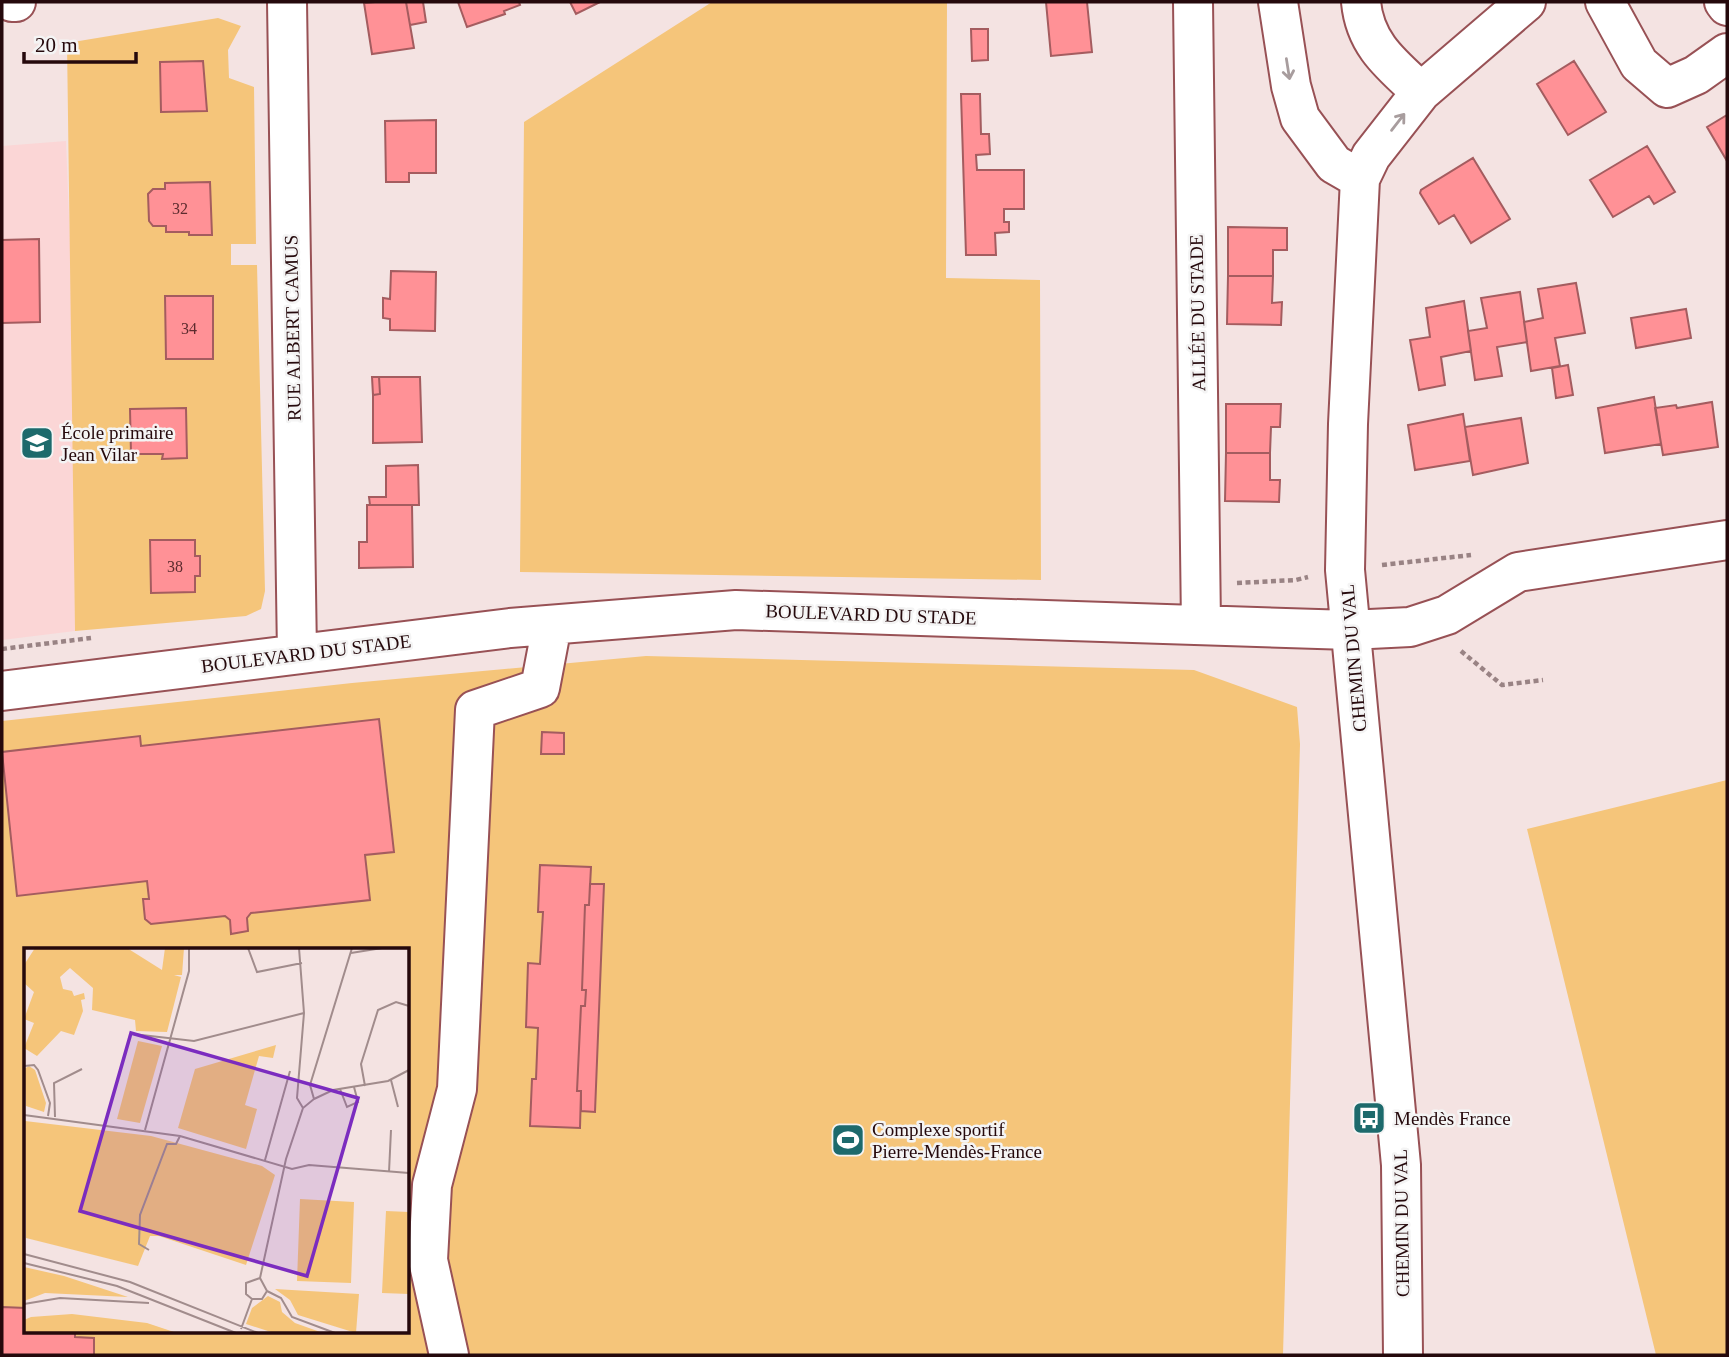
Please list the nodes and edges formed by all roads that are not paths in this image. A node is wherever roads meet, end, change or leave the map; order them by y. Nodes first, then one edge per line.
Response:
1 (288, 2) edge
2 (1193, 2) edge
3 (1278, 2) edge
4 (1362, 2) edge
5 (1526, 2) edge
6 (1605, 2) edge
7 (1724, 2) edge
8 (1727, 6) edge
9 (1727, 53) edge
10 (1421, 92) junction
11 (1360, 179) junction
12 (1727, 540) edge
13 (552, 625) junction
14 (1200, 625) junction
15 (1350, 630) junction
16 (297, 654) junction
17 (2, 691) edge
18 (449, 1355) edge
19 (1404, 1355) edge

1 - 16 street, RUE ALBERT CAMUS
2 - 14 street, ALLÉE DU STADE
3 -> 11 street
4 - 10 street
5 - 10 street, CHEMIN DU VAL
6 - 9 street
7 - 8 street
11 -> 10 street, CHEMIN DU VAL
11 - 15 street, CHEMIN DU VAL
12 - 15 street, BOULEVARD DU STADE
13 - 14 street, BOULEVARD DU STADE
13 - 16 street, BOULEVARD DU STADE
13 - 18 street
14 - 15 street, BOULEVARD DU STADE
15 - 19 street, CHEMIN DU VAL
16 - 17 street, BOULEVARD DU STADE

